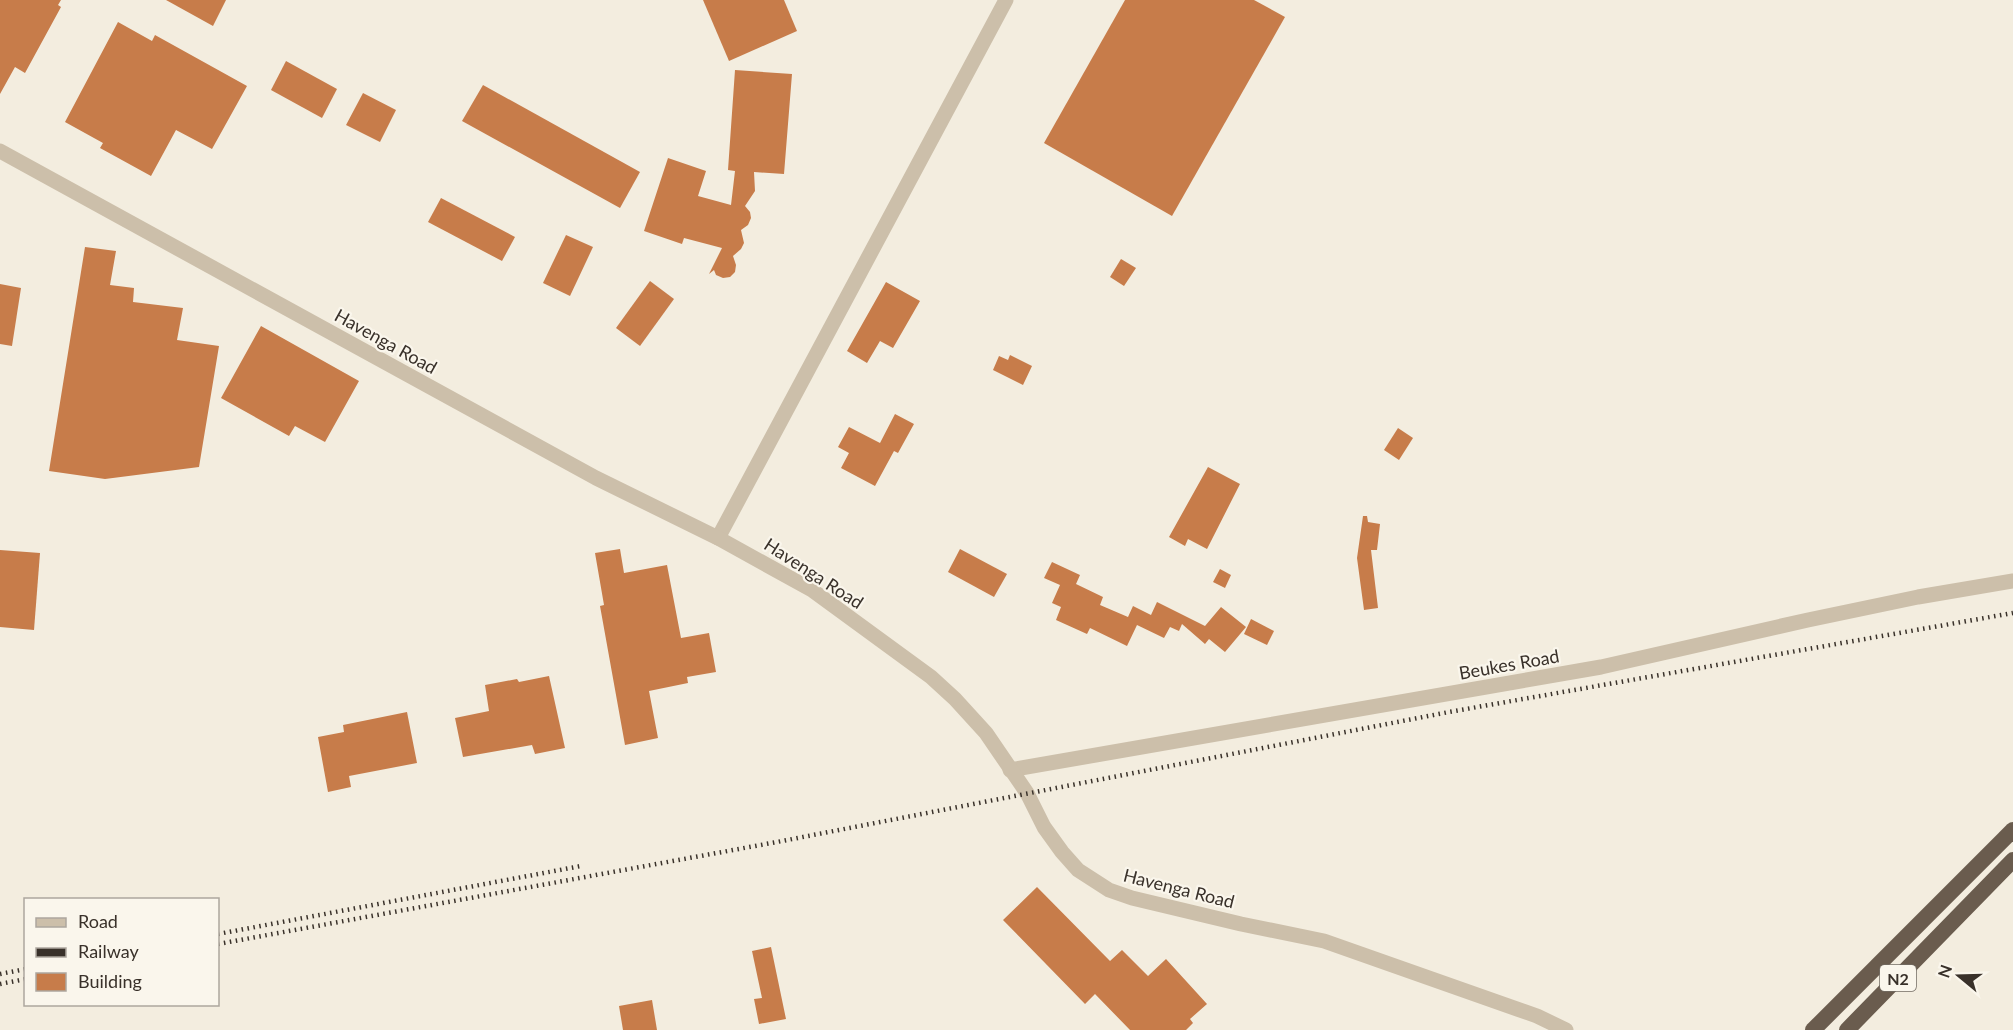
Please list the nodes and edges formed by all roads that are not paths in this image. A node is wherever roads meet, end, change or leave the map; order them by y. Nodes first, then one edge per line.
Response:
1 (1006, 0) edge
2 (0, 152) edge
3 (718, 538) junction
4 (2013, 582) edge
5 (1010, 770) junction
6 (2013, 830) edge
7 (2013, 860) edge
8 (1566, 1030) edge
9 (1813, 1030) edge
10 (1847, 1030) edge

1 - 3 street
2 - 3 street, Havenga Road
3 - 5 street, Havenga Road
4 - 5 street, Beukes Road
5 - 8 street, Havenga Road
6 - 9 highway, N2
7 - 10 highway, N2

